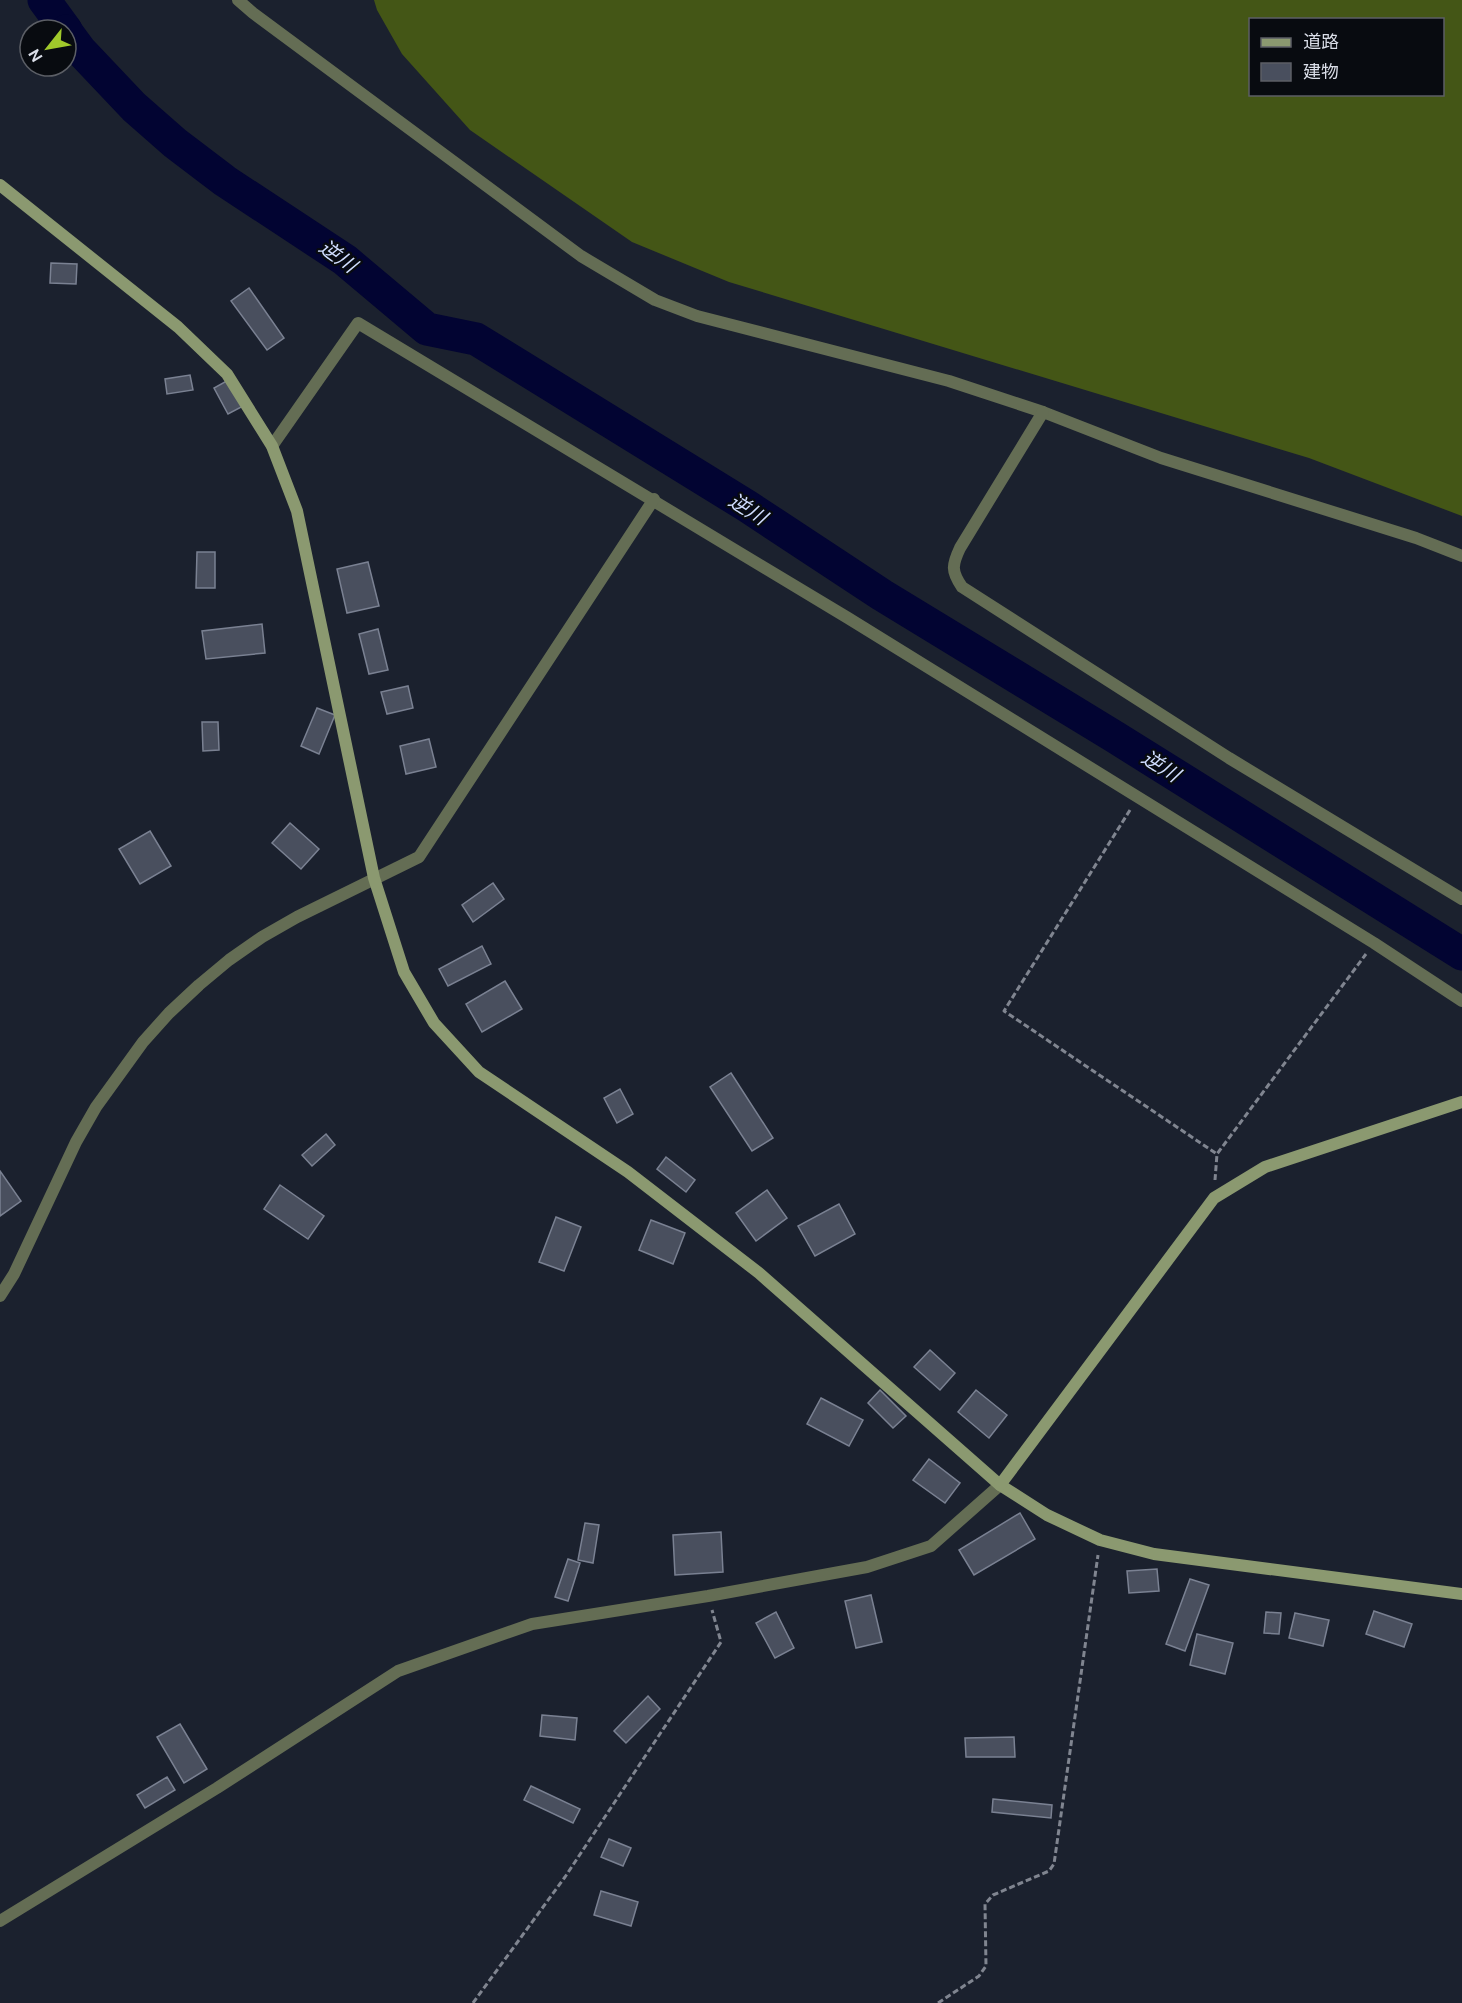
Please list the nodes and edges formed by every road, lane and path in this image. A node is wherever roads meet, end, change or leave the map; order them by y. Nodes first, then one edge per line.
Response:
1 (238, 0) edge
2 (0, 185) edge
3 (1043, 412) junction
4 (272, 446) junction
5 (654, 499) junction
6 (1462, 556) edge
7 (1138, 798) junction
8 (374, 878) junction
9 (1462, 899) edge
10 (1374, 943) junction
11 (1462, 1001) edge
12 (1462, 1101) edge
13 (1216, 1154) junction
14 (1214, 1198) junction
15 (0, 1296) edge
16 (1000, 1485) junction
17 (1100, 1540) junction
18 (1462, 1594) edge
19 (708, 1596) junction
20 (0, 1921) edge
21 (473, 2003) edge
22 (938, 2003) edge

1 - 3 street
2 - 4 street
3 - 6 street
3 - 9 street
4 - 5 street
4 - 8 street
5 - 7 street
5 - 8 street
7 - 10 street
7 - 13 path
8 - 15 street
8 - 16 street
10 - 11 street
10 - 13 path
12 - 14 street
13 - 14 path
14 - 16 street
16 - 17 street
16 - 19 street
17 - 18 street
17 - 22 path
19 - 20 street
19 - 21 path

